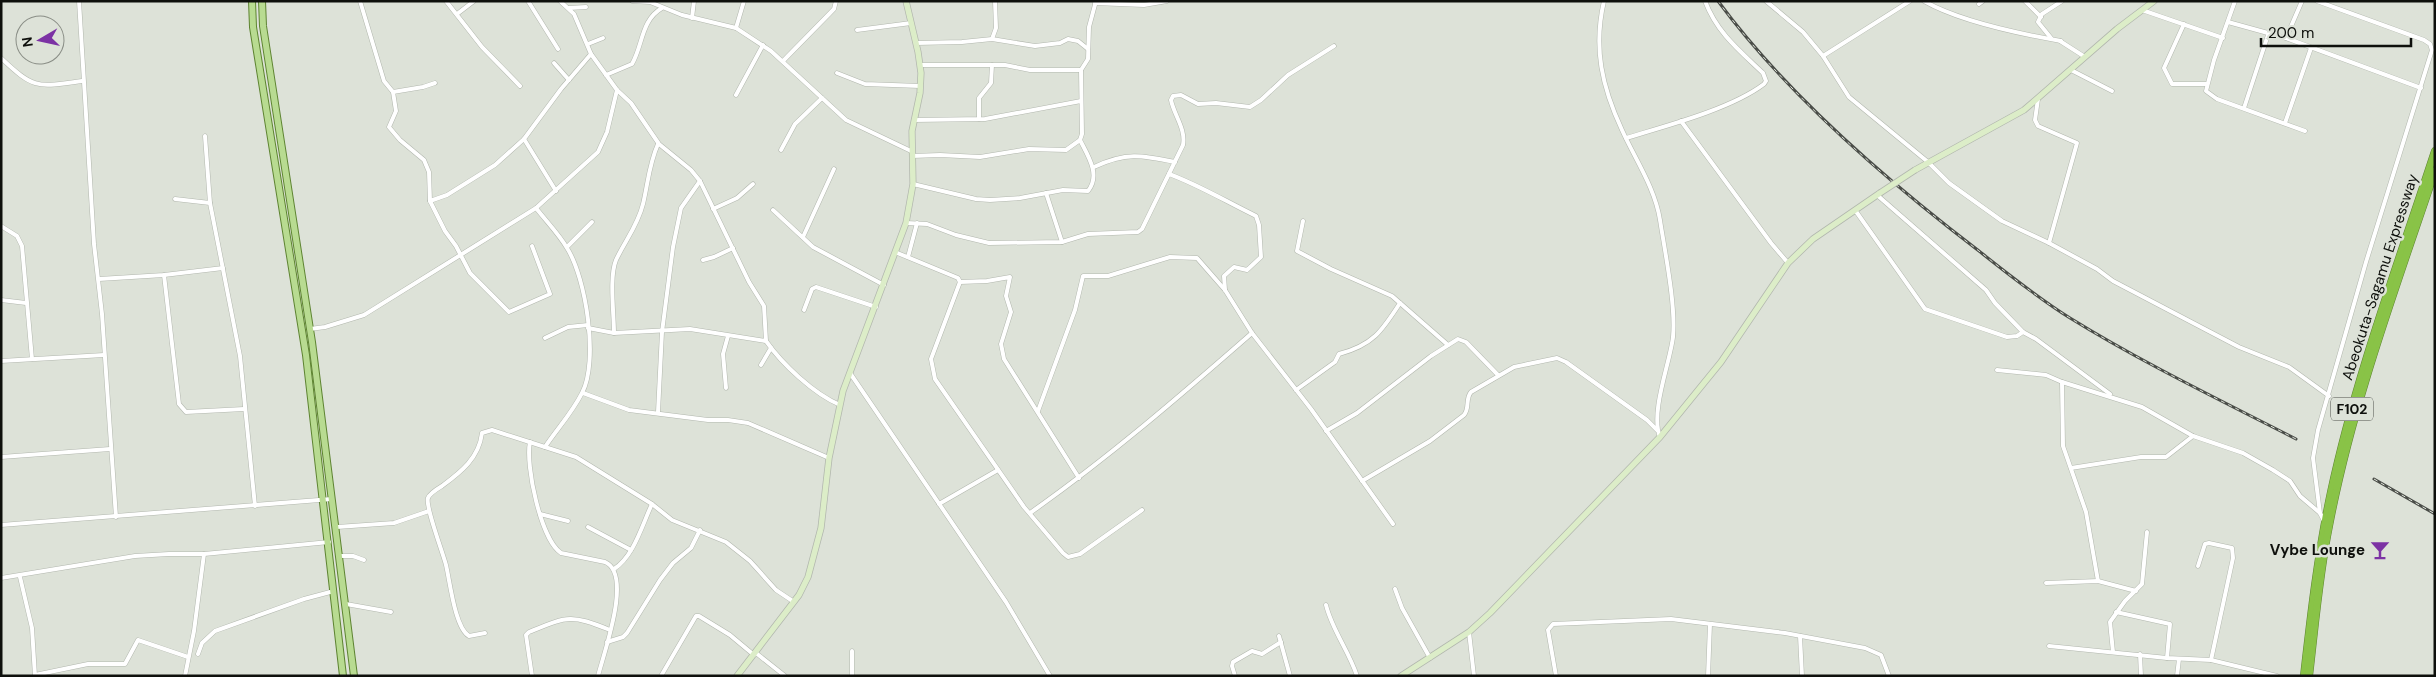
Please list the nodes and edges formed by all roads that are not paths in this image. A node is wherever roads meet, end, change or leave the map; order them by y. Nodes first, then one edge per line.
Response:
1 (79, 1) edge
2 (252, 1) edge
3 (262, 1) edge
4 (360, 1) edge
5 (446, 1) edge
6 (474, 1) edge
7 (528, 1) edge
8 (560, 1) edge
9 (632, 1) edge
10 (694, 1) edge
11 (744, 1) edge
12 (836, 1) edge
13 (906, 1) edge
14 (995, 1) edge
15 (1167, 1) edge
16 (1604, 1) edge
17 (1705, 1) edge
18 (1766, 1) edge
19 (1910, 1) edge
20 (1924, 1) edge
21 (1983, 1) edge
22 (2025, 1) edge
23 (2062, 1) edge
24 (2154, 1) edge
25 (2235, 1) edge
26 (2302, 1) edge
27 (2317, 1) edge
28 (654, 2) edge
29 (1096, 2) edge
30 (1144, 3) edge
31 (1979, 4) dead end
32 (586, 7) dead end
33 (569, 8) junction
34 (662, 8) junction
35 (2142, 10) junction
36 (456, 14) junction
37 (2041, 17) junction
38 (692, 18) junction
39 (2228, 22) junction
40 (911, 23) junction
41 (2184, 24) junction
42 (736, 28) junction
43 (857, 30) dead end
44 (2268, 32) junction
45 (603, 38) dead end
46 (2223, 38) junction
47 (2286, 38) junction
48 (992, 39) junction
49 (2062, 42) junction
50 (916, 43) junction
51 (588, 44) junction
52 (764, 45) junction
53 (1334, 46) dead end
54 (2311, 48) junction
55 (558, 49) dead end
56 (1088, 50) junction
57 (592, 54) junction
58 (1823, 56) junction
59 (1, 58) edge
60 (2086, 58) junction
61 (782, 61) junction
62 (554, 63) dead end
63 (920, 65) junction
64 (992, 65) junction
65 (1081, 70) junction
66 (2072, 70) junction
67 (837, 72) dead end
68 (606, 75) junction
69 (568, 80) junction
70 (82, 81) junction
71 (435, 83) dead end
72 (2207, 84) junction
73 (520, 86) dead end
74 (920, 86) junction
75 (2421, 88) junction
76 (617, 90) junction
77 (2112, 91) dead end
78 (393, 92) junction
79 (736, 95) dead end
80 (822, 98) junction
81 (2038, 99) junction
82 (1081, 101) junction
83 (2244, 108) junction
84 (979, 119) junction
85 (914, 120) junction
86 (1682, 121) junction
87 (2285, 123) junction
88 (2305, 130) dead end
89 (204, 136) dead end
90 (1626, 138) junction
91 (524, 139) junction
92 (1080, 140) junction
93 (658, 144) junction
94 (781, 150) dead end
95 (2435, 151) edge
96 (911, 154) junction
97 (1175, 162) junction
98 (1928, 162) junction
99 (1094, 167) junction
100 (834, 169) dead end
101 (2435, 171) edge
102 (1169, 174) junction
103 (700, 181) junction
104 (753, 184) dead end
105 (914, 184) junction
106 (556, 191) junction
107 (1046, 193) junction
108 (1879, 194) junction
109 (175, 200) dead end
110 (430, 201) junction
111 (210, 203) junction
112 (536, 208) junction
113 (713, 209) junction
114 (773, 210) dead end
115 (1855, 210) junction
116 (1303, 221) dead end
117 (592, 222) dead end
118 (906, 223) junction
119 (917, 223) junction
120 (1, 226) edge
121 (803, 237) junction
122 (1062, 242) junction
123 (2049, 242) junction
124 (532, 246) dead end
125 (567, 247) junction
126 (733, 248) junction
127 (895, 252) junction
128 (460, 254) junction
129 (908, 257) junction
130 (703, 260) dead end
131 (1788, 263) junction
132 (223, 268) junction
133 (164, 275) junction
134 (99, 279) junction
135 (960, 282) junction
136 (884, 285) junction
137 (1225, 290) junction
138 (1, 300) edge
139 (26, 303) junction
140 (1400, 303) junction
141 (876, 307) junction
142 (804, 310) dead end
143 (588, 326) junction
144 (309, 329) junction
145 (662, 332) junction
146 (2024, 332) junction
147 (614, 333) junction
148 (1252, 334) junction
149 (728, 336) junction
150 (544, 338) dead end
151 (766, 341) junction
152 (1448, 344) junction
153 (771, 348) junction
154 (104, 356) junction
155 (32, 359) junction
156 (1, 361) edge
157 (761, 365) dead end
158 (1997, 370) dead end
159 (850, 373) junction
160 (1498, 375) junction
161 (2062, 382) junction
162 (726, 388) dead end
163 (1296, 390) junction
164 (583, 392) junction
165 (2112, 396) junction
166 (2329, 396) junction
167 (840, 405) junction
168 (244, 409) junction
169 (1038, 410) junction
170 (658, 412) junction
171 (1657, 430) junction
172 (1326, 431) junction
173 (2193, 436) junction
174 (1660, 437) junction
175 (530, 442) junction
176 (544, 447) junction
177 (110, 449) junction
178 (1, 458) edge
179 (829, 458) junction
180 (2071, 468) junction
181 (998, 470) junction
182 (1079, 478) junction
183 (1362, 481) junction
184 (332, 499) junction
185 (324, 500) junction
186 (652, 504) junction
187 (939, 504) junction
188 (255, 506) junction
189 (1142, 510) dead end
190 (429, 511) junction
191 (1030, 513) junction
192 (2320, 513) junction
193 (540, 514) junction
194 (116, 517) junction
195 (568, 521) dead end
196 (1394, 524) dead end
197 (2327, 524) junction
198 (1, 525) edge
199 (337, 527) junction
200 (588, 527) dead end
201 (700, 530) junction
202 (2147, 532) dead end
203 (329, 542) junction
204 (630, 550) junction
205 (204, 554) junction
206 (341, 556) junction
207 (364, 560) dead end
208 (2198, 566) dead end
209 (614, 569) junction
210 (20, 576) junction
211 (1, 578) edge
212 (2098, 581) junction
213 (2046, 583) dead end
214 (1395, 589) dead end
215 (334, 591) junction
216 (2136, 591) junction
217 (794, 602) junction
218 (346, 604) junction
219 (1326, 605) dead end
220 (391, 612) dead end
221 (2116, 612) junction
222 (1710, 624) junction
223 (610, 630) junction
224 (1469, 632) junction
225 (485, 633) dead end
226 (1279, 636) dead end
227 (1800, 636) junction
228 (606, 642) junction
229 (1282, 642) junction
230 (2050, 646) dead end
231 (852, 651) dead end
232 (2114, 652) junction
233 (198, 654) dead end
234 (755, 654) junction
235 (2140, 654) junction
236 (188, 657) junction
237 (1430, 658) junction
238 (2167, 658) junction
239 (2179, 659) junction
240 (2211, 660) junction
241 (35, 675) edge
242 (184, 676) edge
243 (343, 676) edge
244 (354, 676) edge
245 (532, 676) edge
246 (598, 676) edge
247 (661, 676) edge
248 (737, 676) edge
249 (785, 676) edge
250 (852, 676) edge
251 (1050, 676) edge
252 (1235, 676) edge
253 (1290, 676) edge
254 (1357, 676) edge
255 (1401, 676) edge
256 (1474, 676) edge
257 (1556, 676) edge
258 (1708, 676) edge
259 (1802, 676) edge
260 (1888, 676) edge
261 (2141, 676) edge
262 (2177, 676) edge
263 (2277, 676) edge
264 (2304, 676) edge
265 (2309, 676) edge

1 - 70 street
2 - 185 main road
3 - 144 main road
4 - 78 street
5 - 36 street
6 - 36 street
7 - 55 street
8 - 33 street
9 - 28 street
10 - 38 street
11 - 42 street
12 - 61 street
13 - 40 street
14 - 48 street
15 - 30 street
16 - 90 street
17 - 86 street
18 - 58 street
19 - 58 street
20 - 49 street
21 - 31 street
22 - 37 street
23 - 37 street
24 - 35 street
25 - 39 street
26 - 47 street
27 - 75 street
28 - 34 street
29 - 30 street
29 - 56 street
32 - 33 street
33 - 51 street
34 - 38 street
34 - 68 street
35 - 41 street
35 - 60 street
36 - 73 street
37 - 49 street
38 - 42 street
39 - 44 street
39 - 46 street
40 - 43 street
40 - 50 street
41 - 46 street
41 - 72 street
42 - 52 street
44 - 47 street
44 - 83 street
45 - 51 street
46 - 72 street
47 - 54 street
48 - 50 street
48 - 56 street
49 - 60 street
50 - 63 street
51 - 57 street
52 - 61 street
52 - 79 street
53 - 97 street
54 - 75 street
54 - 87 street
56 - 65 street
57 - 68 street
57 - 69 street
58 - 98 street
59 - 70 street
60 - 66 street
61 - 80 street
62 - 69 street
63 - 64 street
63 - 74 street
64 - 65 street
64 - 84 street
65 - 82 street
66 - 77 street
66 - 81 street
67 - 74 street
68 - 76 street
69 - 91 street
70 - 134 street
71 - 78 street
72 - 83 street
74 - 85 street
75 - 166 street
76 - 93 street
76 - 106 street
78 - 110 street
80 - 94 street
80 - 96 street
81 - 98 street
81 - 123 street
82 - 84 street
82 - 92 street
83 - 87 street
84 - 85 street
85 - 96 street
86 - 90 street
86 - 131 street
87 - 88 street
89 - 111 street
90 - 171 street
91 - 106 street
91 - 110 street
92 - 96 street
92 - 99 street
93 - 103 street
93 - 147 street
95 - 197 highway, Abeokuta-Sagamu Expressway / F102
96 - 105 street
97 - 99 street
97 - 102 street
98 - 108 street, bridge
98 - 123 street
99 - 107 street
100 - 121 street
101 - 197 highway, Abeokuta-Sagamu Expressway / F102
102 - 122 street
102 - 137 street
103 - 113 street
103 - 145 street
104 - 113 street
105 - 107 street
105 - 118 street
106 - 112 street
107 - 122 street
108 - 115 street
108 - 146 street
109 - 111 street
110 - 128 street
111 - 132 street
112 - 125 street
112 - 128 street
113 - 126 street
114 - 121 street
115 - 131 street
115 - 146 street
116 - 140 street
117 - 125 street
118 - 119 street
118 - 127 street
119 - 122 street
119 - 129 street
120 - 139 street
121 - 136 street
123 - 166 street
124 - 128 street
125 - 143 street
126 - 130 street
126 - 151 street
127 - 129 street
127 - 136 street
128 - 144 street
129 - 135 street
131 - 174 street
132 - 133 street
132 - 168 street
133 - 134 street
133 - 168 street
134 - 154 street
135 - 169 street
135 - 181 street
136 - 141 street
137 - 148 street
137 - 169 street
138 - 139 street
139 - 155 street
140 - 152 street
140 - 163 street
141 - 142 street
141 - 159 street
143 - 147 street
143 - 150 street
143 - 164 street
144 - 184 main road
145 - 147 street
145 - 149 street
145 - 170 street
146 - 165 street
148 - 163 street
148 - 182 street
149 - 151 street
149 - 162 street
151 - 153 street
152 - 160 street
152 - 172 street
153 - 157 street
153 - 167 street
154 - 155 street
154 - 177 street
155 - 156 street
158 - 161 street
159 - 167 street
159 - 187 street
160 - 171 street
160 - 183 street
161 - 165 street
161 - 180 street
163 - 172 street
164 - 170 street
164 - 176 street
165 - 173 street
166 - 192 street
167 - 179 street
168 - 188 street
169 - 182 street
170 - 179 street
171 - 174 street
172 - 183 street
173 - 180 street
173 - 192 street
174 - 224 street
175 - 176 street
175 - 190 street
175 - 193 street
176 - 186 street
177 - 178 street
177 - 194 street
179 - 217 street
180 - 212 street
181 - 187 street
181 - 191 street
182 - 191 street
183 - 196 street
184 - 185 street
184 - 199 main road
185 - 188 street
185 - 203 main road
186 - 201 street
186 - 204 street
187 - 251 street
188 - 194 street
189 - 191 street
190 - 199 street
190 - 225 street
192 - 197 street
193 - 195 street
193 - 209 street
194 - 198 street
197 - 264 highway, Abeokuta-Sagamu Expressway / F102
197 - 265 highway, Abeokuta-Sagamu Expressway / F102
199 - 206 main road
200 - 204 street
201 - 217 street
201 - 228 street
202 - 216 street
203 - 205 street
203 - 215 main road
204 - 209 street
205 - 210 street
205 - 236 street
206 - 207 street
206 - 218 main road
208 - 240 street
209 - 223 street
210 - 211 street
210 - 241 street
212 - 213 street
212 - 216 street
214 - 237 street
215 - 233 street
215 - 243 main road
216 - 221 street
217 - 234 street
218 - 220 street
218 - 244 main road
219 - 254 street
221 - 232 street
221 - 238 street
222 - 227 street
222 - 257 street
222 - 258 street
223 - 228 street
223 - 245 street
224 - 237 street
224 - 256 street
226 - 229 street
227 - 259 street
227 - 260 street
228 - 246 street
229 - 252 street
229 - 253 street
230 - 232 street
231 - 250 street
232 - 235 street
234 - 247 street
234 - 248 street
234 - 249 street
235 - 238 street
235 - 261 street
236 - 241 street
236 - 242 street
237 - 255 street
238 - 239 street
239 - 240 street
239 - 262 street
240 - 263 street

